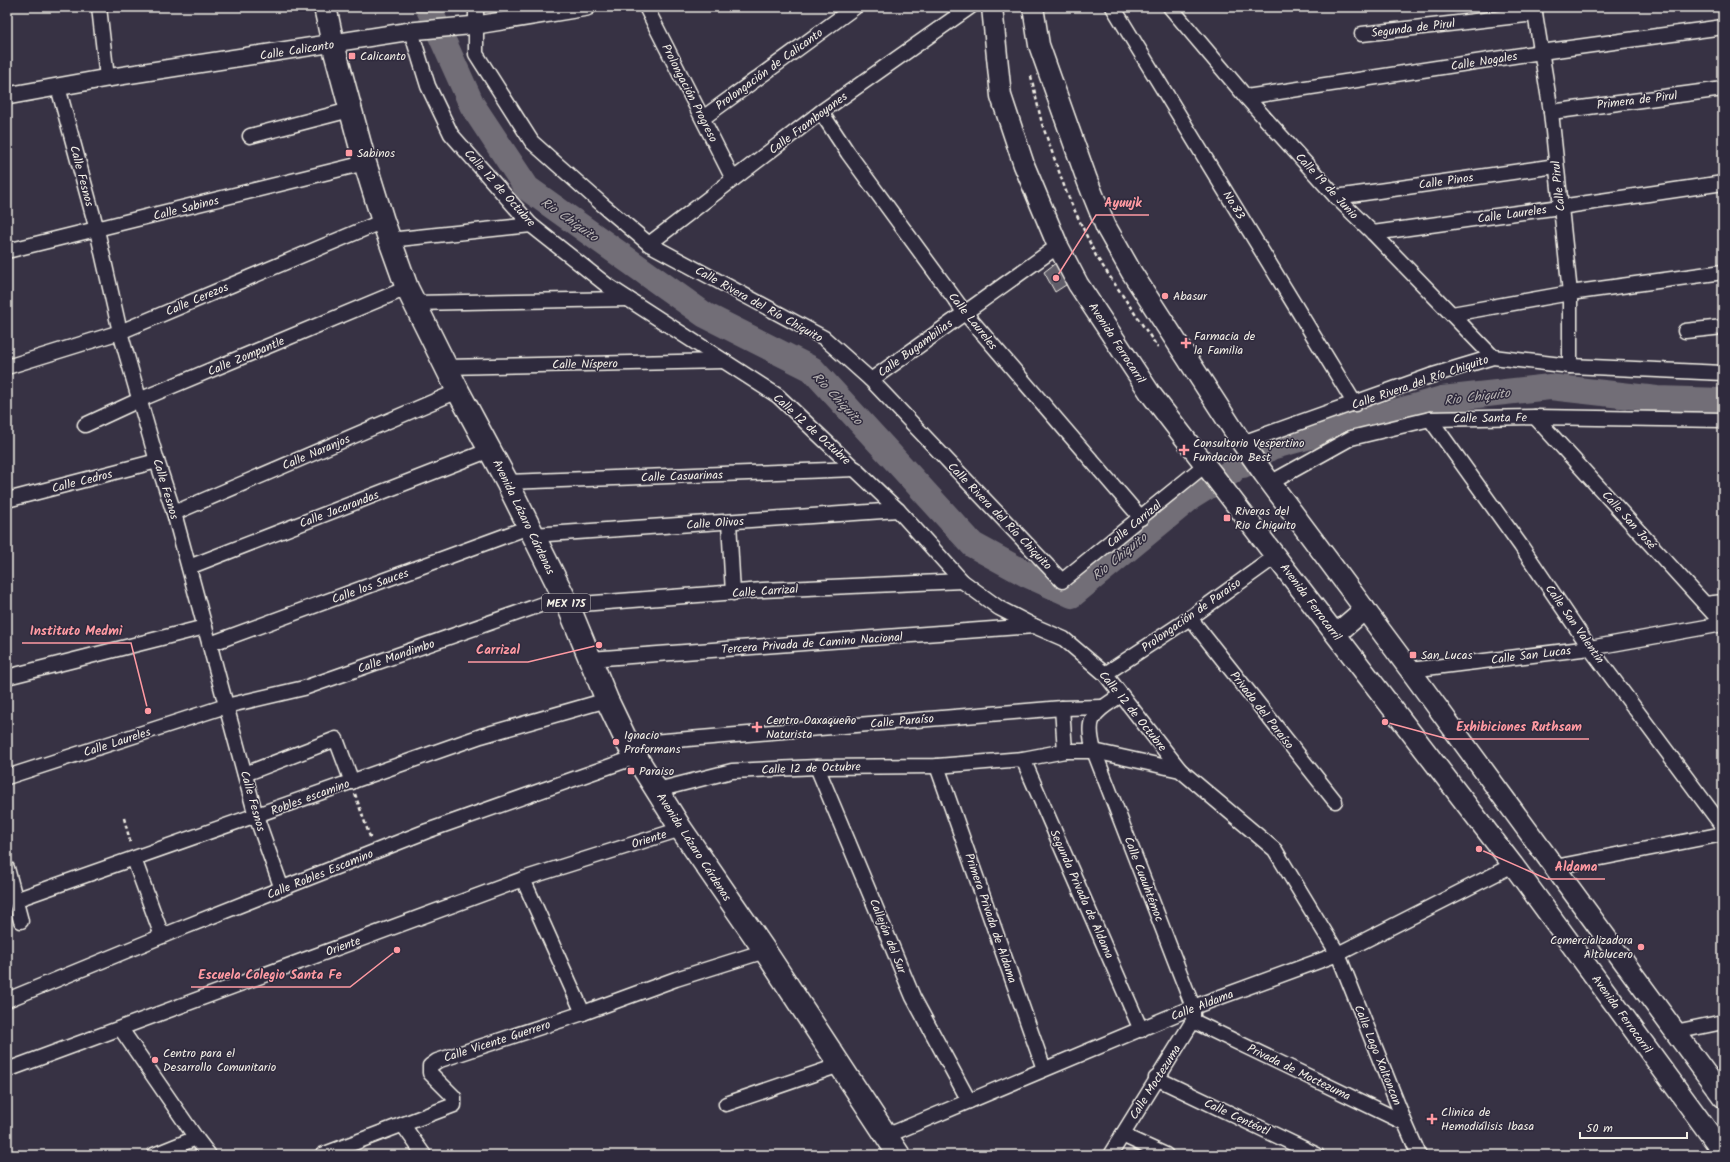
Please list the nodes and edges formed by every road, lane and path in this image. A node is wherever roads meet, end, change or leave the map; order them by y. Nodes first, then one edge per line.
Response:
1 (99, 7) edge
2 (325, 7) edge
3 (476, 7) edge
4 (587, 7) edge
5 (646, 7) edge
6 (855, 7) edge
7 (970, 7) edge
8 (992, 7) edge
9 (1033, 7) edge
10 (1113, 7) edge
11 (1170, 7) edge
12 (1534, 11) edge
13 (476, 26) junction
14 (1723, 27) edge
15 (418, 31) junction
16 (1362, 34) dead end
17 (332, 44) junction
18 (1542, 52) junction
19 (107, 78) junction
20 (58, 87) junction
21 (1723, 89) edge
22 (7, 96) edge
23 (1246, 97) junction
24 (350, 110) junction
25 (821, 112) junction
26 (1551, 112) junction
27 (703, 118) junction
28 (250, 136) dead end
29 (365, 163) junction
30 (1556, 166) junction
31 (733, 179) junction
32 (1723, 183) edge
33 (1336, 197) junction
34 (1560, 207) junction
35 (530, 225) junction
36 (97, 230) junction
37 (386, 230) junction
38 (1373, 233) junction
39 (649, 244) junction
40 (1058, 246) junction
41 (7, 251) edge
42 (1723, 272) edge
43 (1570, 293) junction
44 (410, 296) junction
45 (628, 299) junction
46 (965, 313) junction
47 (1452, 314) junction
48 (1723, 326) edge
49 (1685, 331) dead end
50 (120, 332) junction
51 (1493, 357) junction
52 (724, 361) junction
53 (1570, 366) junction
54 (7, 367) edge
55 (446, 367) junction
56 (1723, 374) edge
57 (870, 380) junction
58 (458, 391) junction
59 (139, 400) junction
60 (1355, 404) junction
61 (1535, 417) junction
62 (1430, 419) junction
63 (1723, 420) edge
64 (85, 425) dead end
65 (1245, 447) junction
66 (490, 450) junction
67 (157, 461) junction
68 (856, 469) junction
69 (1208, 469) junction
70 (1267, 478) junction
71 (507, 482) junction
72 (7, 500) edge
73 (898, 510) junction
74 (174, 513) junction
75 (1141, 518) junction
76 (729, 522) junction
77 (531, 531) junction
78 (1276, 556) junction
79 (189, 567) junction
80 (962, 581) junction
81 (1062, 581) joint
82 (733, 593) junction
83 (565, 601) junction
84 (1723, 602) edge
85 (1705, 604) junction
86 (1365, 609) junction
87 (1190, 618) junction
88 (1723, 624) edge
89 (1034, 626) junction
90 (205, 627) junction
91 (1336, 634) junction
92 (210, 644) junction
93 (1590, 648) junction
94 (590, 659) junction
95 (1410, 670) junction
96 (1105, 674) junction
97 (7, 676) edge
98 (1121, 695) junction
99 (607, 700) junction
100 (226, 706) junction
101 (1103, 707) junction
102 (1062, 708) junction
103 (632, 750) junction
104 (1065, 751) junction
105 (1094, 751) junction
106 (1022, 759) junction
107 (817, 766) junction
108 (937, 766) junction
109 (1180, 770) junction
110 (245, 774) junction
111 (7, 777) edge
112 (352, 782) junction
113 (657, 790) junction
114 (1335, 801) dead end
115 (256, 816) junction
116 (124, 818) dead end
117 (1723, 827) edge
118 (681, 829) junction
119 (1723, 834) edge
120 (375, 852) junction
121 (134, 859) junction
122 (1513, 865) junction
123 (1555, 867) junction
124 (7, 868) edge
125 (523, 879) junction
126 (282, 889) junction
127 (15, 900) junction
128 (21, 921) dead end
129 (162, 936) junction
130 (765, 951) junction
131 (1338, 954) junction
132 (7, 1000) edge
133 (584, 1013) junction
134 (1193, 1014) junction
135 (1723, 1022) edge
136 (121, 1029) junction
137 (1141, 1030) junction
138 (1675, 1032) junction
139 (840, 1065) junction
140 (1044, 1069) junction
141 (7, 1070) edge
142 (1156, 1078) junction
143 (1723, 1098) edge
144 (969, 1101) junction
145 (726, 1104) dead end
146 (1405, 1123) junction
147 (403, 1125) junction
148 (1122, 1135) junction
149 (886, 1136) junction
150 (196, 1138) junction
151 (1723, 1152) edge
152 (154, 1155) edge
153 (209, 1155) edge
154 (322, 1155) edge
155 (424, 1155) edge
156 (899, 1155) edge
157 (1110, 1155) edge
158 (1166, 1155) edge
159 (1317, 1155) edge
160 (1419, 1155) edge

1 - 19 street
2 - 17 main road, Avenida Lázaro Cárdenas / MEX 175
3 - 13 street, Calle Rivera del Río Chiquito
4 - 13 street, Calle Calicanto
5 - 27 street, Prolongación Progreso
6 - 27 street, Prolongación de Calicanto
7 - 25 street, Calle Framboyanes
8 - 40 main road, Avenida Ferrocarril
9 - 65 main road
10 - 60 street, No.83
11 - 23 street, Calle 19 de Junio
12 - 16 street, Segunda de Pirul
12 - 18 street, Calle Pirul
13 - 15 street, Calle Calicanto
13 - 39 street, Calle Rivera del Río Chiquito
14 - 18 street, Calle Nogales
15 - 17 street, Calle Calicanto
15 - 35 street, Calle 12 de Octubre
17 - 19 street, Calle Calicanto
17 - 24 main road, Avenida Lázaro Cárdenas / MEX 175
18 - 23 street, Calle Nogales
18 - 26 street, Calle Pirul
19 - 20 street, Calle Calicanto
20 - 22 street, Calle Calicanto
20 - 36 street, Calle Fesnos
21 - 26 street, Primera de Pirul
23 - 33 street, Calle 19 de Junio
24 - 28 street
24 - 29 main road, Avenida Lázaro Cárdenas / MEX 175
25 - 31 street, Calle Framboyanes
25 - 46 street, Calle Laureles
26 - 30 street, Calle Pirul
27 - 31 street, Prolongación Progreso
29 - 36 street, Calle Sabinos
29 - 37 main road, Avenida Lázaro Cárdenas / MEX 175
30 - 33 street, Calle Pinos
30 - 34 street, Calle Pirul
31 - 39 street, Calle Framboyanes
32 - 34 street, Calle Laureles
33 - 38 street, Calle 19 de Junio
34 - 38 street, Calle Laureles
34 - 43 street, Calle Pirul
35 - 37 street, Calle Cerezos
35 - 45 street, Calle 12 de Octubre
36 - 41 street, Calle Sabinos
36 - 50 street, Calle Fesnos
37 - 44 main road, Avenida Lázaro Cárdenas / MEX 175
37 - 50 street, Calle Cerezos
38 - 47 street, Calle 19 de Junio
39 - 57 street, Calle Rivera del Río Chiquito
40 - 46 street, Calle Bugambilias
40 - 69 main road, Avenida Ferrocarril
42 - 43 street
43 - 47 street
43 - 53 street, Calle Pirul
44 - 45 street
44 - 55 main road, Avenida Lázaro Cárdenas / MEX 175
44 - 59 street, Calle Zompantle
45 - 52 street, Calle 12 de Octubre
46 - 57 street, Calle Bugambilias
46 - 75 street, Calle Laureles
47 - 51 street, Calle 19 de Junio
48 - 49 street
50 - 54 street, Calle Cerezos
50 - 59 street, Calle Fesnos
51 - 53 street, Calle Rivera del Río Chiquito
51 - 60 street, Calle Rivera del Río Chiquito
52 - 55 street, Calle Níspero
52 - 68 street, Calle 12 de Octubre
53 - 56 street, Calle Rivera del Río Chiquito
55 - 58 main road, Avenida Lázaro Cárdenas / MEX 175
57 - 81 street, Calle Rivera del Río Chiquito
58 - 66 main road, Avenida Lázaro Cárdenas / MEX 175
58 - 74 street, Calle Naranjos
59 - 64 street, Calle Zompantle
59 - 67 street, Calle Fesnos
60 - 65 street, Calle Rivera del Río Chiquito
61 - 62 street, Calle Santa Fe
61 - 63 street, Calle Santa Fe
61 - 85 street, Calle San José
62 - 70 street, Calle Santa Fe
62 - 93 street, Calle San Valentín
65 - 70 main road
66 - 71 main road, Avenida Lázaro Cárdenas / MEX 175
66 - 79 street, Calle Jacarandas
67 - 72 street, Calle Cedros
67 - 74 street, Calle Fesnos
68 - 71 street, Calle Casuarinas
68 - 73 street, Calle 12 de Octubre
69 - 75 street, Calle Carrizal
69 - 78 main road, Avenida Ferrocarril
70 - 86 main road
71 - 77 main road, Avenida Lázaro Cárdenas / MEX 175
73 - 76 street, Calle Olivos
73 - 80 street, Calle 12 de Octubre
74 - 79 street, Calle Fesnos
75 - 81 street, Calle Carrizal
76 - 77 street, Calle Olivos
76 - 82 street
77 - 83 main road, Avenida Lázaro Cárdenas / MEX 175
77 - 92 street, Calle los Sauces
78 - 87 street, Prolongación de Paraíso
78 - 91 main road, Avenida Ferrocarril
79 - 90 street, Calle Fesnos
80 - 82 street, Calle Carrizal
80 - 89 street, Calle 12 de Octubre
82 - 83 street, Calle Carrizal
83 - 94 main road, Avenida Lázaro Cárdenas / MEX 175
83 - 100 street, Calle Mandimbo
84 - 85 street
85 - 88 street, Calle San José
86 - 91 main road
86 - 95 main road
87 - 96 street, Prolongación de Paraíso
87 - 114 street, Privada del Paraíso
88 - 93 street, Calle San Lucas
89 - 94 street, Tercera Privada de Camino Nacional
89 - 96 street, Calle 12 de Octubre
90 - 92 street, Calle Fesnos
90 - 97 street
91 - 122 main road, Avenida Ferrocarril
92 - 100 street, Calle Fesnos
93 - 95 street, Calle San Lucas
93 - 117 street, Calle San Valentín
94 - 99 main road, Avenida Lázaro Cárdenas / MEX 175
95 - 123 main road
96 - 98 street, Calle 12 de Octubre
98 - 101 street
98 - 109 street, Calle 12 de Octubre
99 - 103 main road, Avenida Lázaro Cárdenas / MEX 175
99 - 112 street, Robles escamino
100 - 110 street, Calle Fesnos
100 - 111 street, Calle Laureles
101 - 102 street, Calle Paraíso
101 - 105 street, Calle Cuauhtémoc
102 - 103 street, Calle Paraíso
102 - 104 street
103 - 113 main road, Avenida Lázaro Cárdenas / MEX 175
103 - 120 street, Calle Robles Escamino
104 - 105 street, Calle 12 de Octubre
104 - 106 street, Calle 12 de Octubre
105 - 109 street, Calle 12 de Octubre
105 - 134 street, Calle Cuauhtémoc
106 - 108 street, Calle 12 de Octubre
106 - 137 street, Segunda Privada de Aldama
107 - 108 street, Calle 12 de Octubre
107 - 113 street, Calle 12 de Octubre
107 - 144 street, Callejón del Sur
108 - 140 street, Primera Privada de Aldama
109 - 131 street, Calle 12 de Octubre
110 - 112 street
110 - 115 street, Calle Fesnos
112 - 115 street, Robles escamino
112 - 120 path
113 - 118 main road, Avenida Lázaro Cárdenas / MEX 175
115 - 121 street, Robles escamino
115 - 126 street, Calle Fesnos
116 - 121 path
118 - 125 street, Oriente
118 - 130 main road, Avenida Lázaro Cárdenas / MEX 175
119 - 123 street
120 - 126 street, Calle Robles Escamino
121 - 127 street, Robles escamino
121 - 129 street
122 - 131 street, Calle Aldama
122 - 151 main road, Avenida Ferrocarril
123 - 138 main road
124 - 127 street
125 - 133 street
125 - 136 street, Oriente
126 - 129 street, Calle Robles Escamino
127 - 128 street
129 - 132 street, Calle Robles Escamino
130 - 133 street, Calle Vicente Guerrero
130 - 139 main road, Avenida Lázaro Cárdenas / MEX 175
131 - 134 street, Calle Aldama
131 - 146 street, Calle Lago Xaltoncan
133 - 147 street, Calle Vicente Guerrero
134 - 137 street, Calle Aldama
134 - 142 street, Calle Moctezuma
134 - 146 street, Privada de Moctezuma
135 - 138 street
136 - 141 street, Oriente
136 - 150 street
137 - 140 street, Calle Aldama
138 - 143 main road
139 - 145 street
139 - 149 main road, Avenida Lázaro Cárdenas / MEX 175
140 - 144 street, Calle Aldama
142 - 148 street, Calle Moctezuma
142 - 159 street, Calle Centéotl
144 - 149 street, Calle Aldama
146 - 160 street, Calle Lago Xaltoncan
147 - 154 street, Calle Vicente Guerrero
147 - 155 street
148 - 157 street, Calle Moctezuma
148 - 158 street
149 - 156 main road, Avenida Lázaro Cárdenas / MEX 175
150 - 152 street
150 - 153 street

